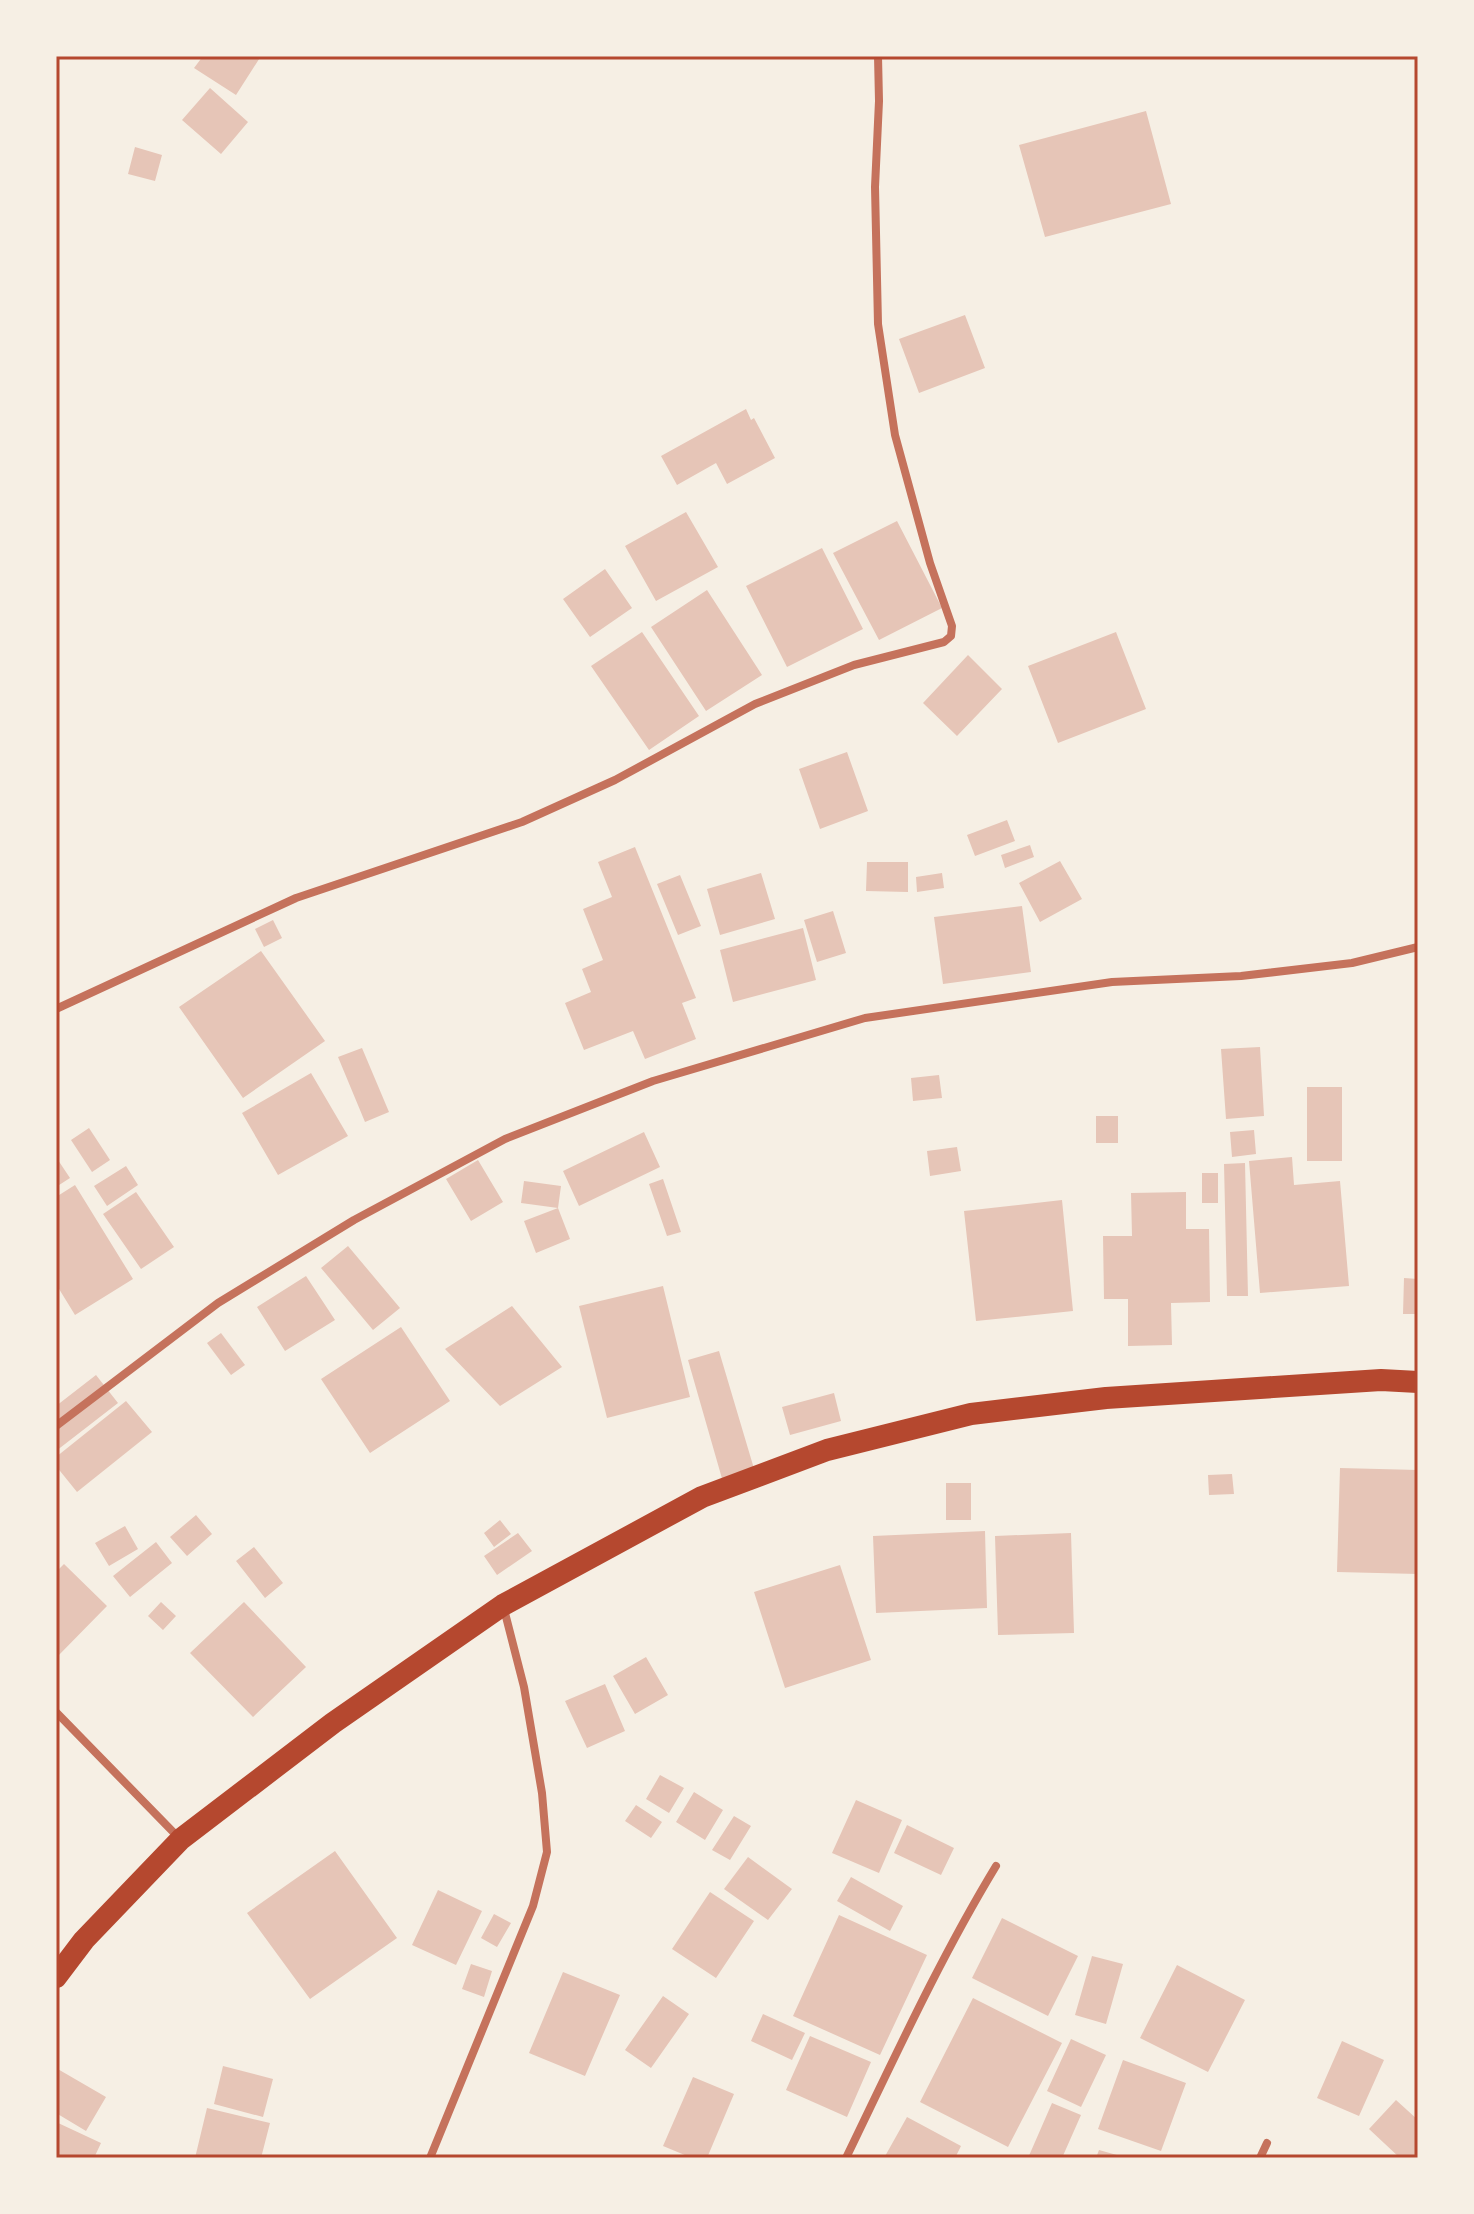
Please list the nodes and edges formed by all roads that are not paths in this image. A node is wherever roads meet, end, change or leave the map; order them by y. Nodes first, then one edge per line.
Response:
1 (878, 56) edge
2 (1418, 947) edge
3 (56, 1009) edge
4 (1418, 1382) edge
5 (56, 1426) edge
6 (503, 1605) junction
7 (56, 1712) edge
8 (181, 1839) junction
9 (996, 1866) dead end
10 (56, 1977) edge
11 (1267, 2143) dead end
12 (430, 2158) edge
13 (846, 2158) edge
14 (1260, 2158) edge

1 - 3 street
2 - 5 street
4 - 6 highway
6 - 8 highway
6 - 12 street
7 - 8 street
8 - 10 highway
9 - 13 street
11 - 14 street

